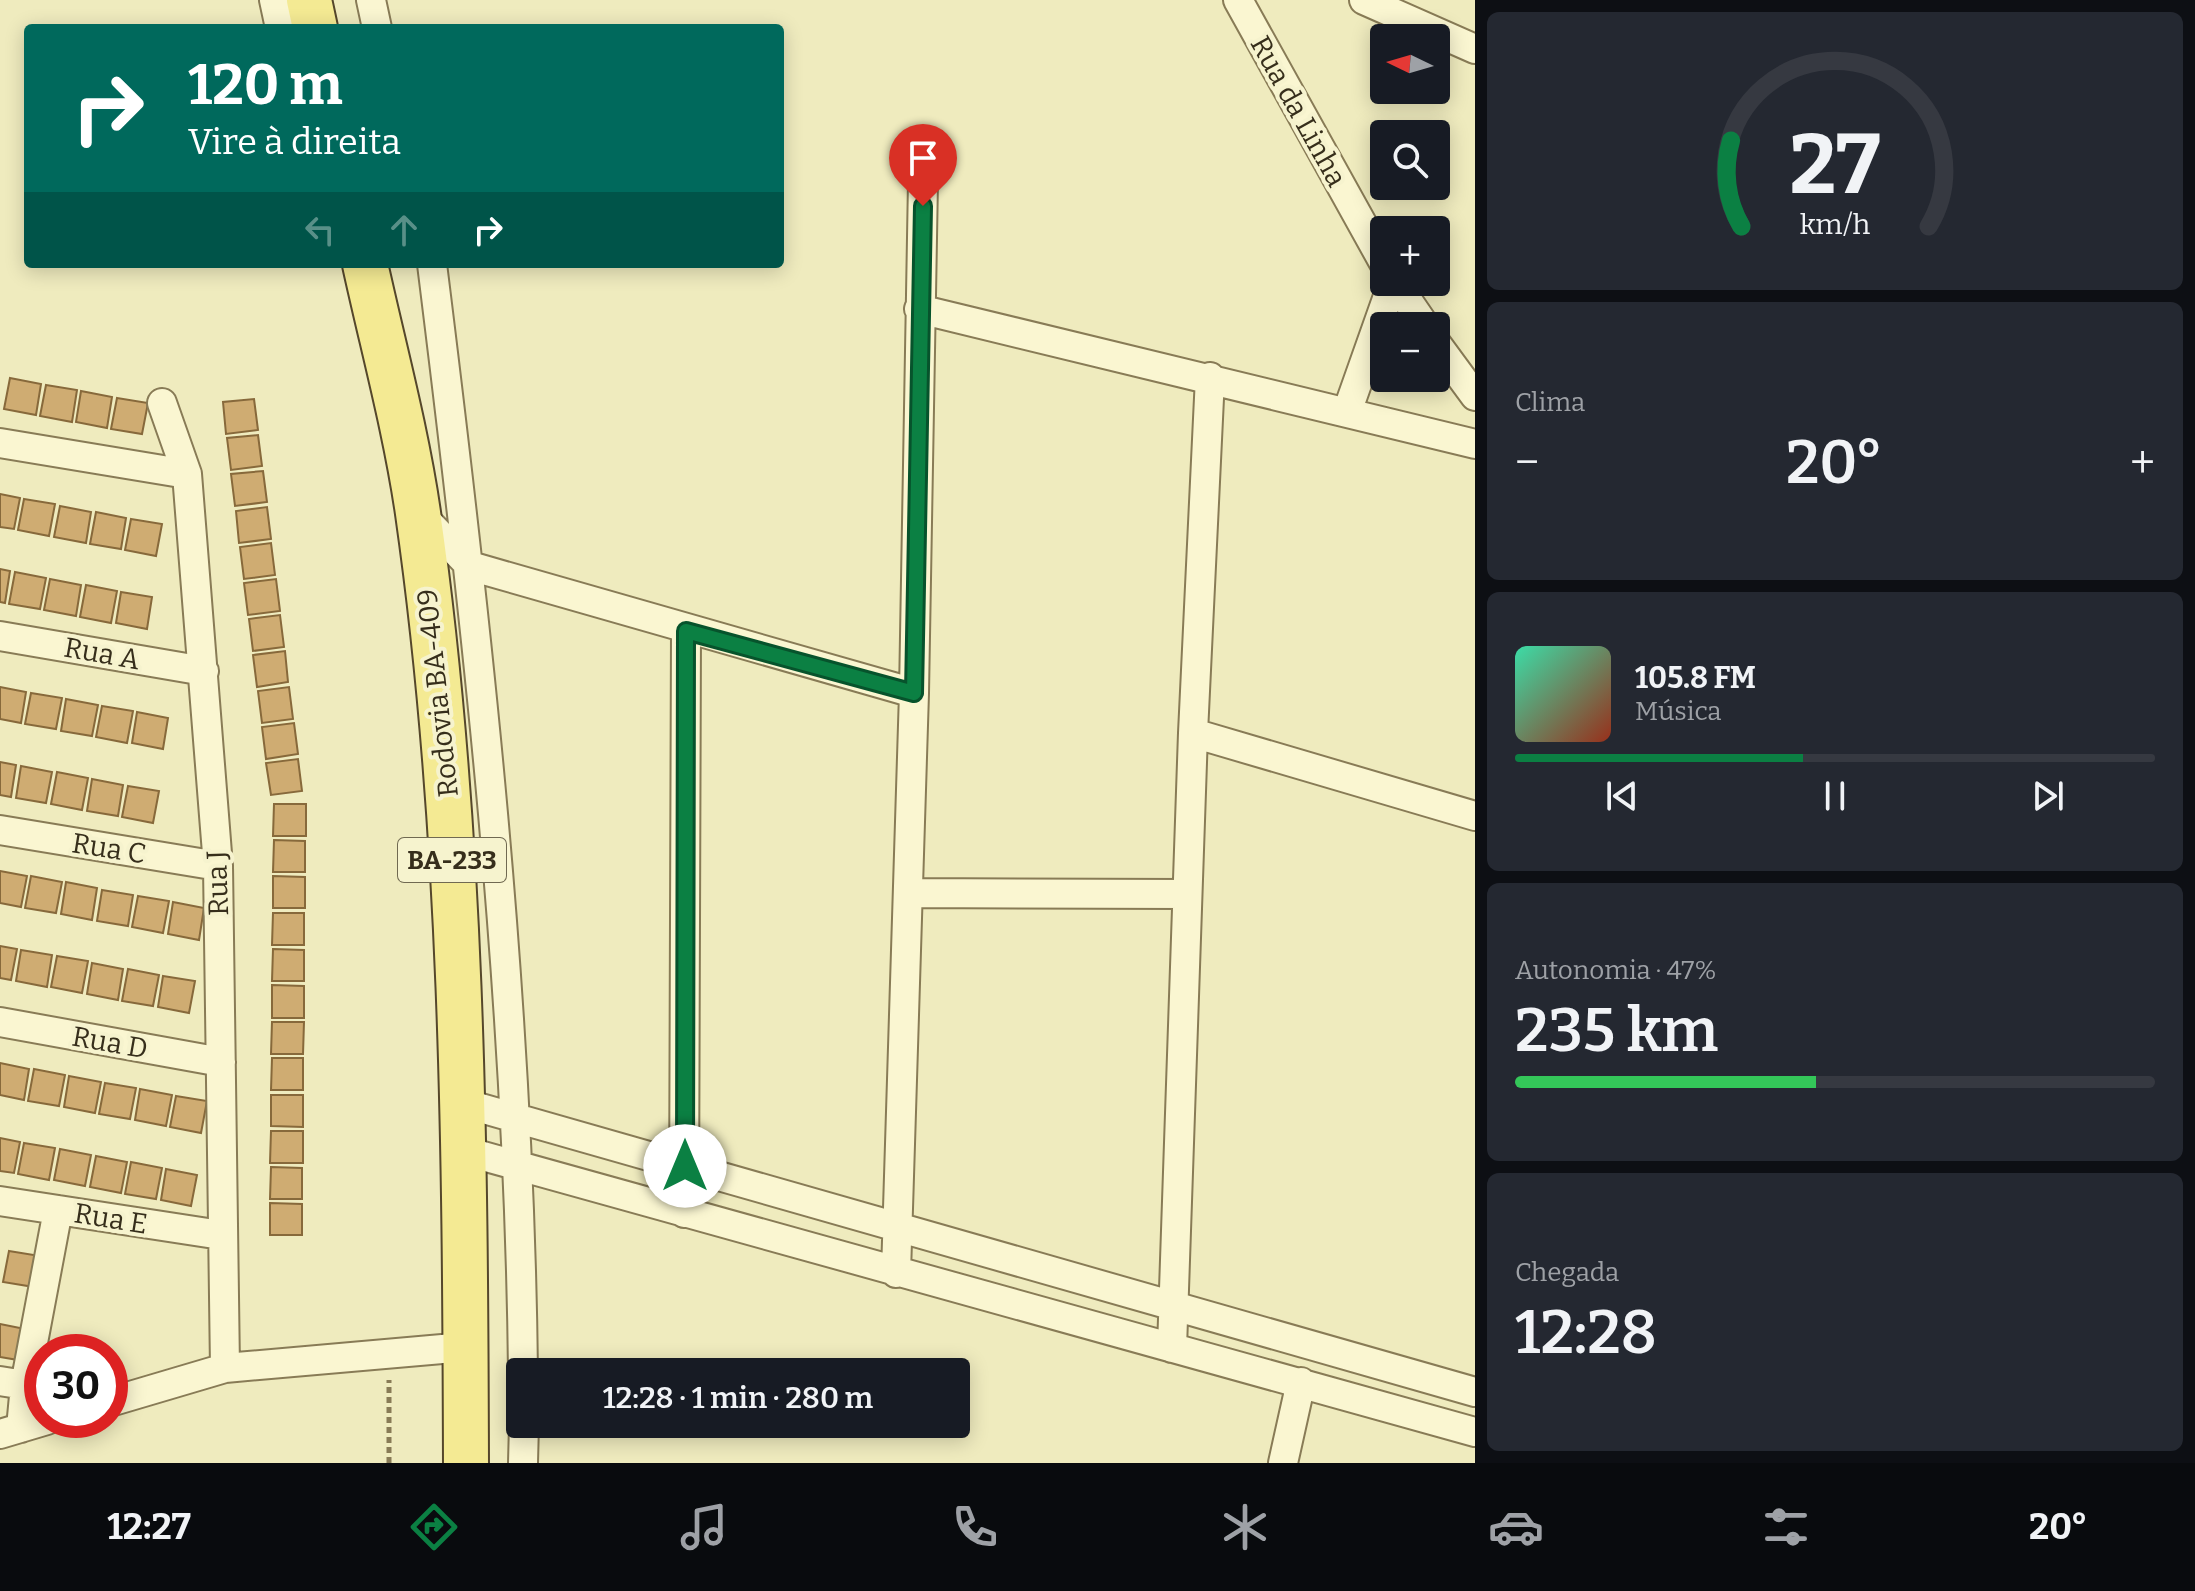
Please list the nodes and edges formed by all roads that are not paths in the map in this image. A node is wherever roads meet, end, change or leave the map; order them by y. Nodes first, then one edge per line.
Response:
1 (274, 0) edge
2 (309, 0) edge
3 (371, 0) edge
4 (1238, 0) edge
5 (1364, 0) edge
6 (1400, 8) edge
7 (279, 24) edge
8 (314, 24) edge
9 (376, 24) edge
10 (1475, 49) edge
11 (923, 181) dead end
12 (1370, 238) edge
13 (366, 268) edge
14 (433, 268) edge
15 (1389, 296) edge
16 (919, 309) junction
17 (1450, 362) edge
18 (1210, 377) junction
19 (1475, 396) edge
20 (162, 403) dead end
21 (1347, 412) junction
22 (0, 443) edge
23 (1475, 444) edge
24 (187, 474) junction
25 (418, 511) junction
26 (470, 566) junction
27 (686, 631) junction
28 (0, 636) edge
29 (204, 671) junction
30 (914, 693) junction
31 (1193, 733) junction
32 (1475, 816) edge
33 (0, 830) edge
34 (218, 866) junction
35 (908, 893) junction
36 (1187, 894) junction
37 (0, 1022) edge
38 (221, 1062) junction
39 (463, 1103) junction
40 (517, 1121) junction
41 (465, 1151) junction
42 (518, 1166) junction
43 (685, 1166) junction
44 (0, 1201) edge
45 (58, 1210) junction
46 (684, 1213) junction
47 (898, 1228) junction
48 (221, 1235) junction
49 (896, 1273) junction
50 (1175, 1307) junction
51 (465, 1347) junction
52 (1172, 1348) junction
53 (523, 1358) edge
54 (225, 1368) junction
55 (1301, 1382) junction
56 (12, 1383) edge
57 (1475, 1392) edge
58 (128, 1397) edge
59 (23, 1427) edge
60 (1475, 1432) edge
61 (524, 1438) edge
62 (466, 1463) edge
63 (523, 1463) edge
64 (1283, 1463) edge

1 - 7 street
2 - 8 main road
3 - 9 street
4 - 12 street, Rua da Linha
5 - 6 street
6 - 10 street
11 - 16 street
13 - 25 main road, Rodovia BA-409 / BA-233
14 - 26 street
15 - 21 street
16 - 18 street
16 - 30 street
17 - 19 street
18 - 21 street
18 - 31 street
20 - 24 street, Rua J
21 - 23 street
22 - 24 street
24 - 29 street, Rua J
25 - 26 street
25 - 39 main road, Rodovia BA-409 / BA-233
26 - 27 street
26 - 40 street
27 - 30 street
27 - 43 street
28 - 29 street, Rua A
29 - 34 street, Rua J
30 - 35 street
31 - 32 street
31 - 36 street
33 - 34 street, Rua C
34 - 38 street, Rua J
35 - 36 street
35 - 47 street
36 - 50 street
37 - 38 street, Rua D
38 - 48 street, Rua J
39 - 40 street
39 - 41 main road, Rodovia BA-409 / BA-233
40 - 42 street
40 - 43 street
41 - 42 street
41 - 51 main road, Rodovia BA-409 / BA-233
42 - 46 street
42 - 53 street
43 - 46 street
43 - 47 street
44 - 45 street, Rua E
45 - 48 street, Rua E
45 - 56 street
46 - 49 street
47 - 49 street
47 - 50 street
48 - 54 street, Rua J
49 - 52 street
50 - 52 street
50 - 57 street
51 - 54 street
51 - 62 main road, Rodovia BA-409 / BA-233
52 - 55 street
54 - 58 street
55 - 60 street
55 - 64 street
56 - 59 street
61 - 63 street

